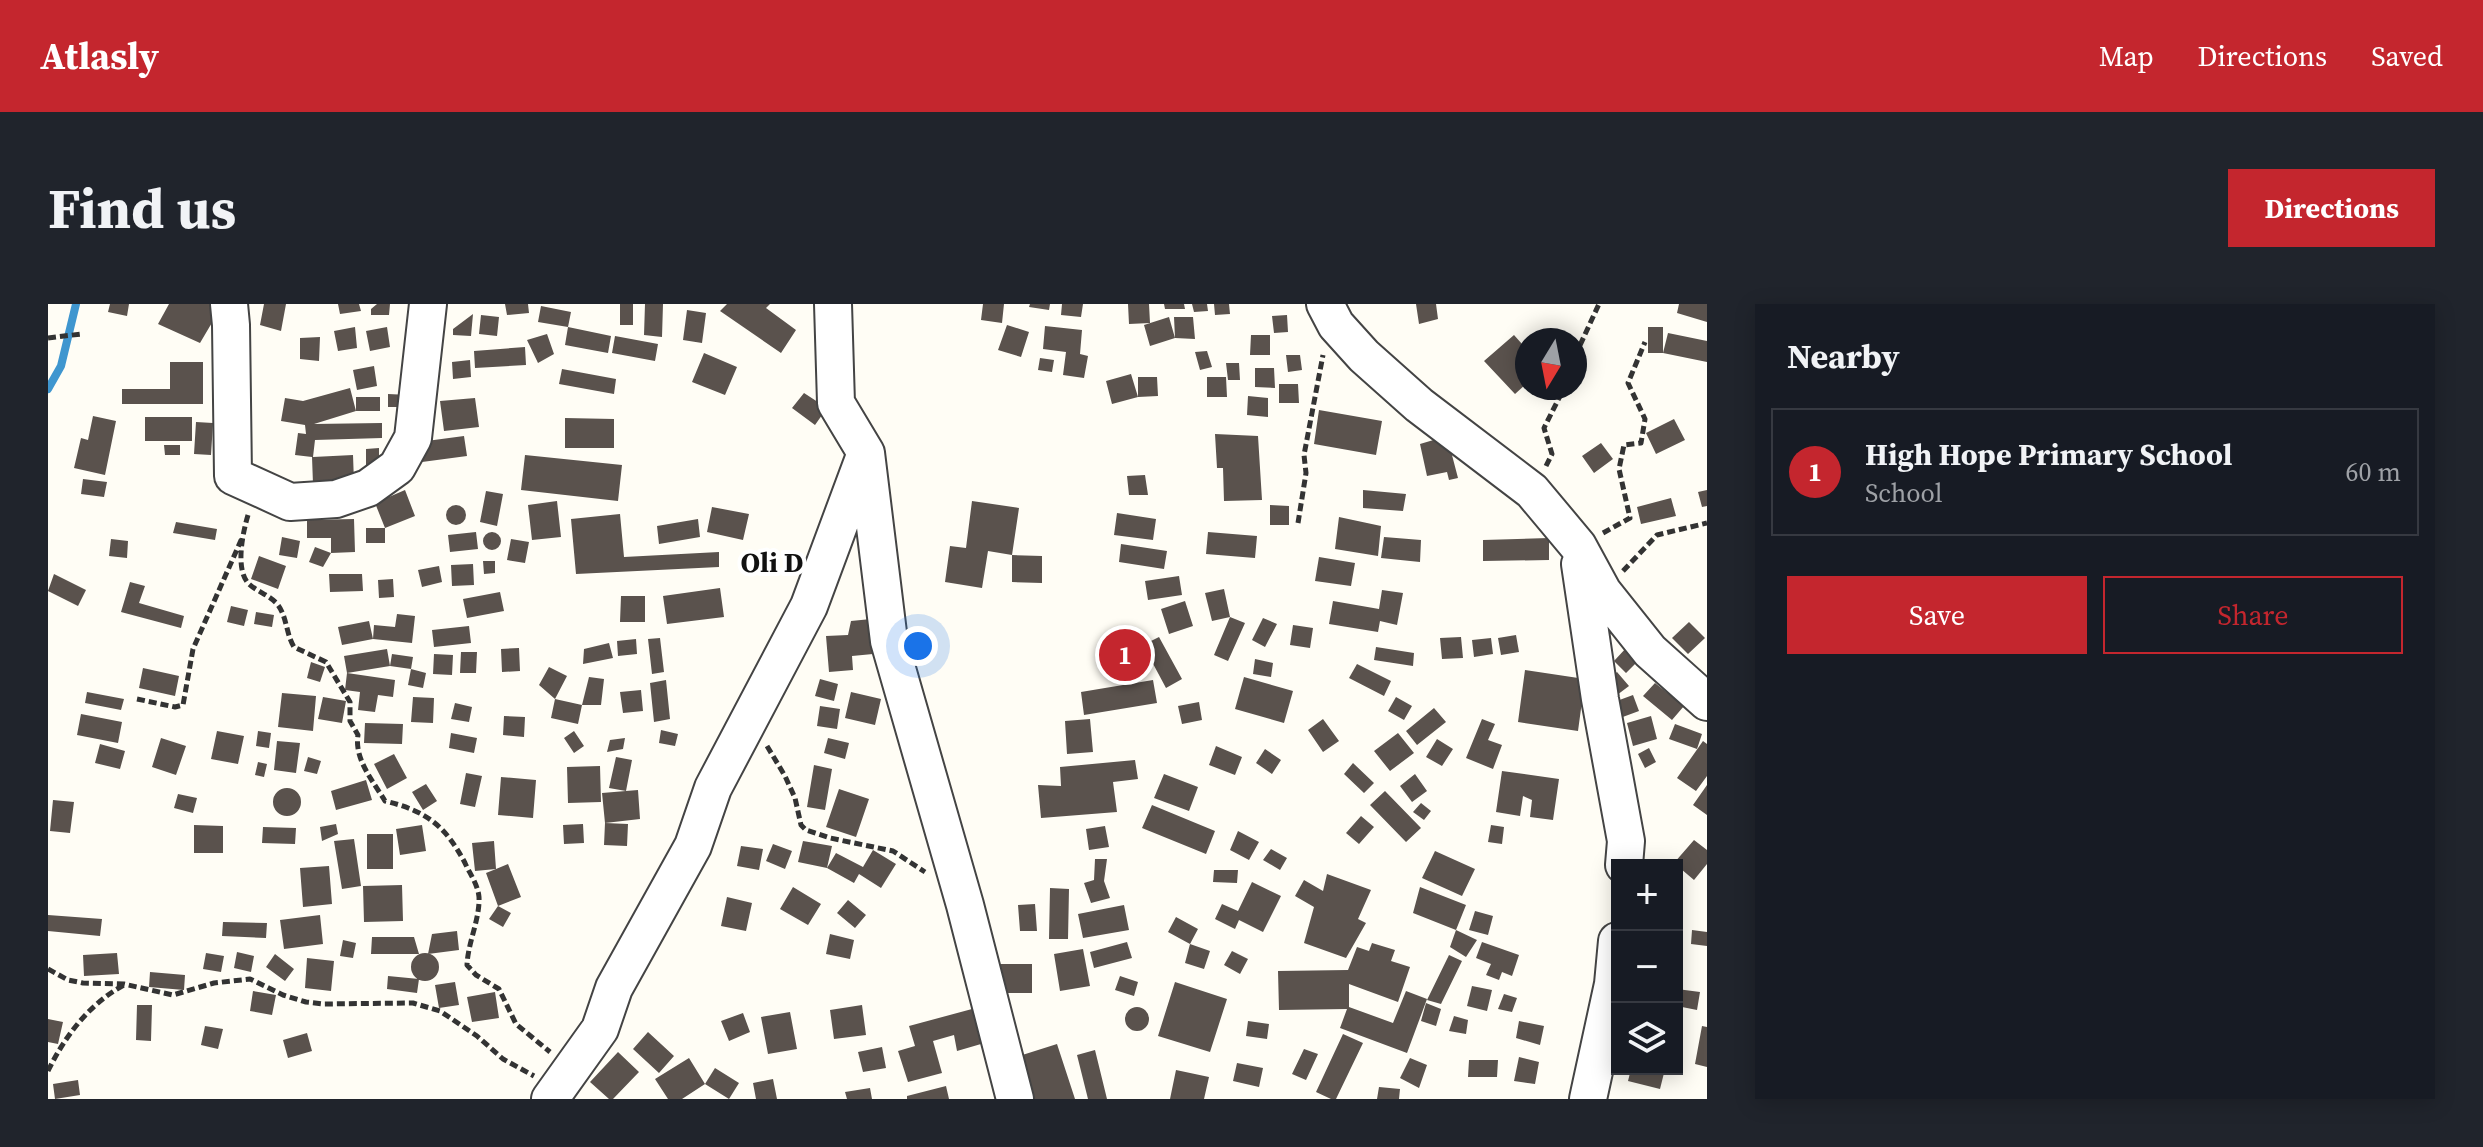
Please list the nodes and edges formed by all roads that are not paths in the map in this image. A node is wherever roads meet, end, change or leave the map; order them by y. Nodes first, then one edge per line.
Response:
1 (229, 304) edge
2 (428, 304) edge
3 (833, 304) edge
4 (1331, 314) edge
5 (866, 453) junction
6 (1578, 546) junction
7 (1707, 702) edge
8 (1624, 859) edge
9 (1611, 993) edge
10 (560, 1083) edge
11 (1015, 1099) edge
12 (1588, 1099) edge

1 - 2 street
3 - 5 street
4 - 6 street
5 - 10 street
5 - 11 street
6 - 7 street
6 - 8 street
9 - 12 street

